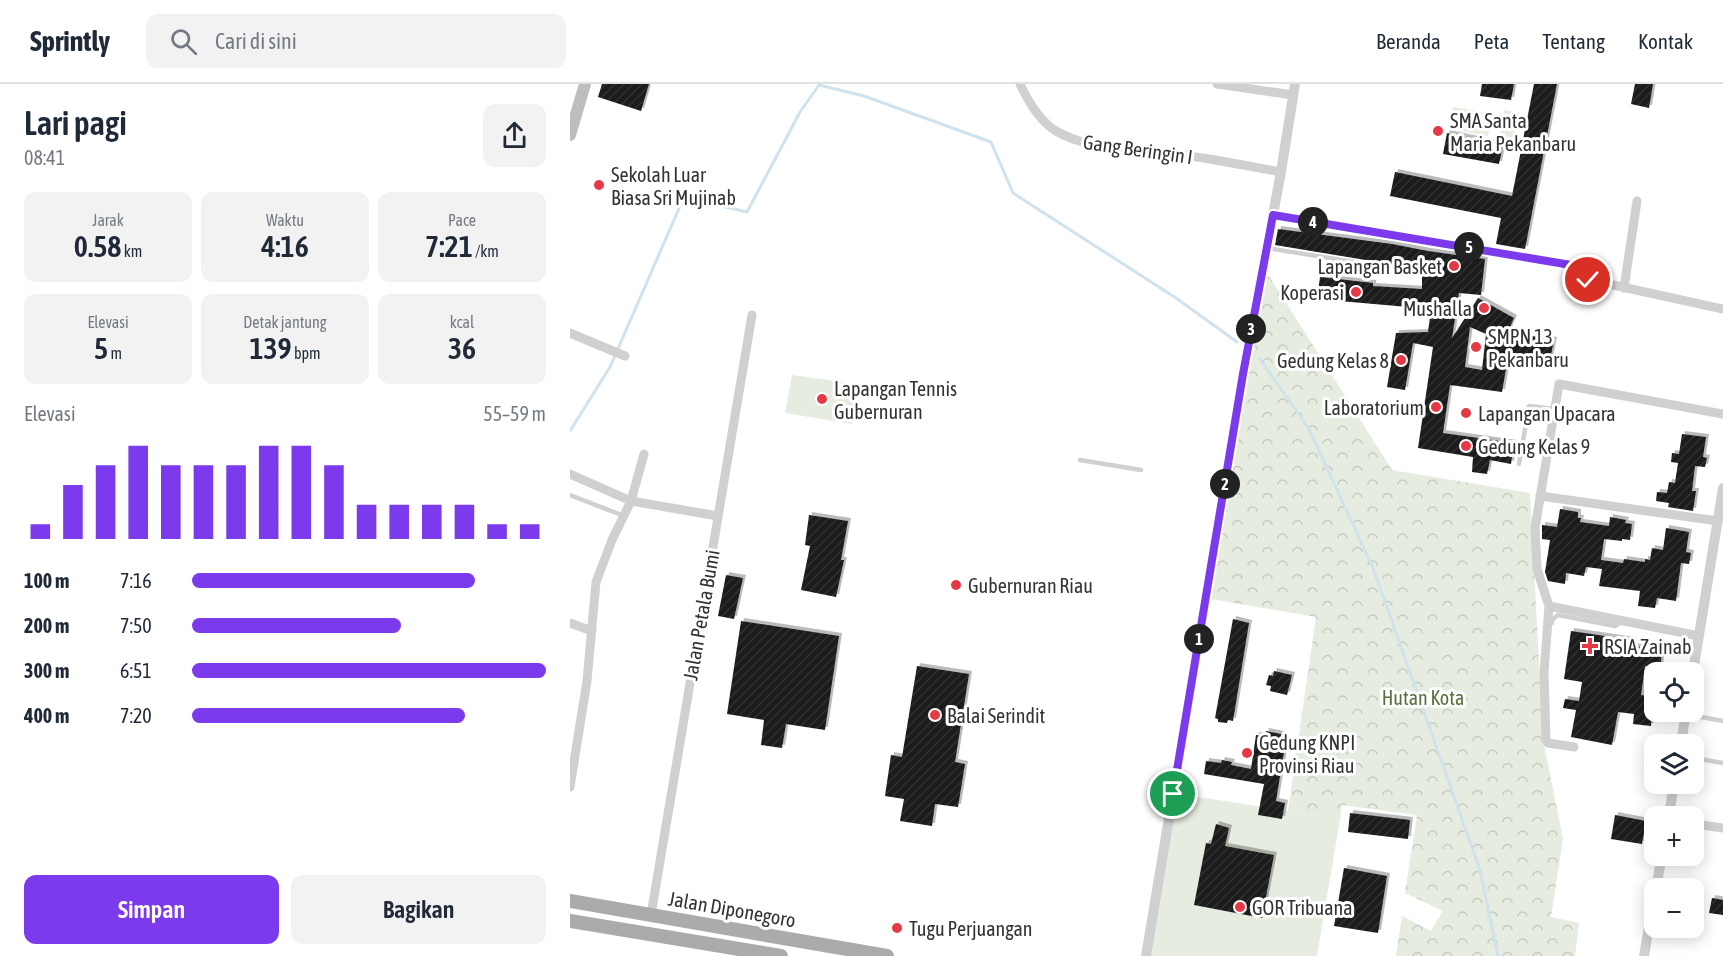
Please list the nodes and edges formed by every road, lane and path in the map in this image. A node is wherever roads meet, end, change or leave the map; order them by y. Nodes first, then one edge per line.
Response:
1 (585, 84) edge
2 (1020, 84) edge
3 (1217, 84) edge
4 (1294, 90) edge
5 (570, 135) edge
6 (1281, 172) junction
7 (1637, 201) dead end
8 (1273, 215) junction
9 (1267, 248) junction
10 (1423, 273) dead end
11 (1624, 288) junction
12 (1723, 309) edge
13 (752, 315) dead end
14 (570, 333) edge
15 (625, 356) dead end
16 (1555, 409) junction
17 (1723, 414) edge
18 (644, 454) dead end
19 (1080, 460) dead end
20 (1519, 464) dead end
21 (1141, 470) dead end
22 (570, 474) edge
23 (1723, 488) edge
24 (570, 495) edge
25 (1540, 496) junction
26 (631, 501) junction
27 (624, 516) junction
28 (718, 516) junction
29 (1718, 521) junction
30 (1549, 606) junction
31 (1623, 621) junction
32 (570, 622) edge
33 (592, 631) junction
34 (1699, 636) junction
35 (1546, 638) junction
36 (1695, 662) edge
37 (1704, 716) edge
38 (1723, 721) edge
39 (1574, 747) dead end
40 (1704, 760) edge
41 (1723, 763) edge
42 (570, 787) edge
43 (1704, 825) edge
44 (1723, 828) edge
45 (570, 901) edge
46 (651, 915) junction
47 (570, 921) edge
48 (1647, 938) edge
49 (721, 951) edge
50 (781, 956) edge
51 (887, 956) edge
52 (1146, 956) edge
53 (1644, 956) edge

1 - 5 main road
2 - 6 street, Gang Beringin I
3 - 4 street
4 - 6 street
6 - 8 street
7 - 11 street
8 - 9 street
8 - 11 street
9 - 10 lane
9 - 52 street
11 - 12 street
13 - 28 street, Jalan Petala Bumi
14 - 15 street
16 - 17 street
16 - 20 lane
16 - 25 street
18 - 26 street
19 - 21 lane
22 - 26 street
23 - 29 street
24 - 27 lane
25 - 29 street
25 - 30 street
26 - 27 street
26 - 28 street
27 - 33 street
28 - 46 street, Jalan Petala Bumi
29 - 34 street
30 - 31 street
30 - 35 street
31 - 34 street
31 - 35 lane
32 - 33 street
33 - 42 street
34 - 36 street
35 - 39 street
37 - 38 lane
40 - 41 lane
43 - 44 street
45 - 46 main road, Jalan Diponegoro
46 - 51 main road, Jalan Diponegoro
47 - 49 main road, Jalan Diponegoro
48 - 53 street
49 - 50 main road, Jalan Diponegoro

